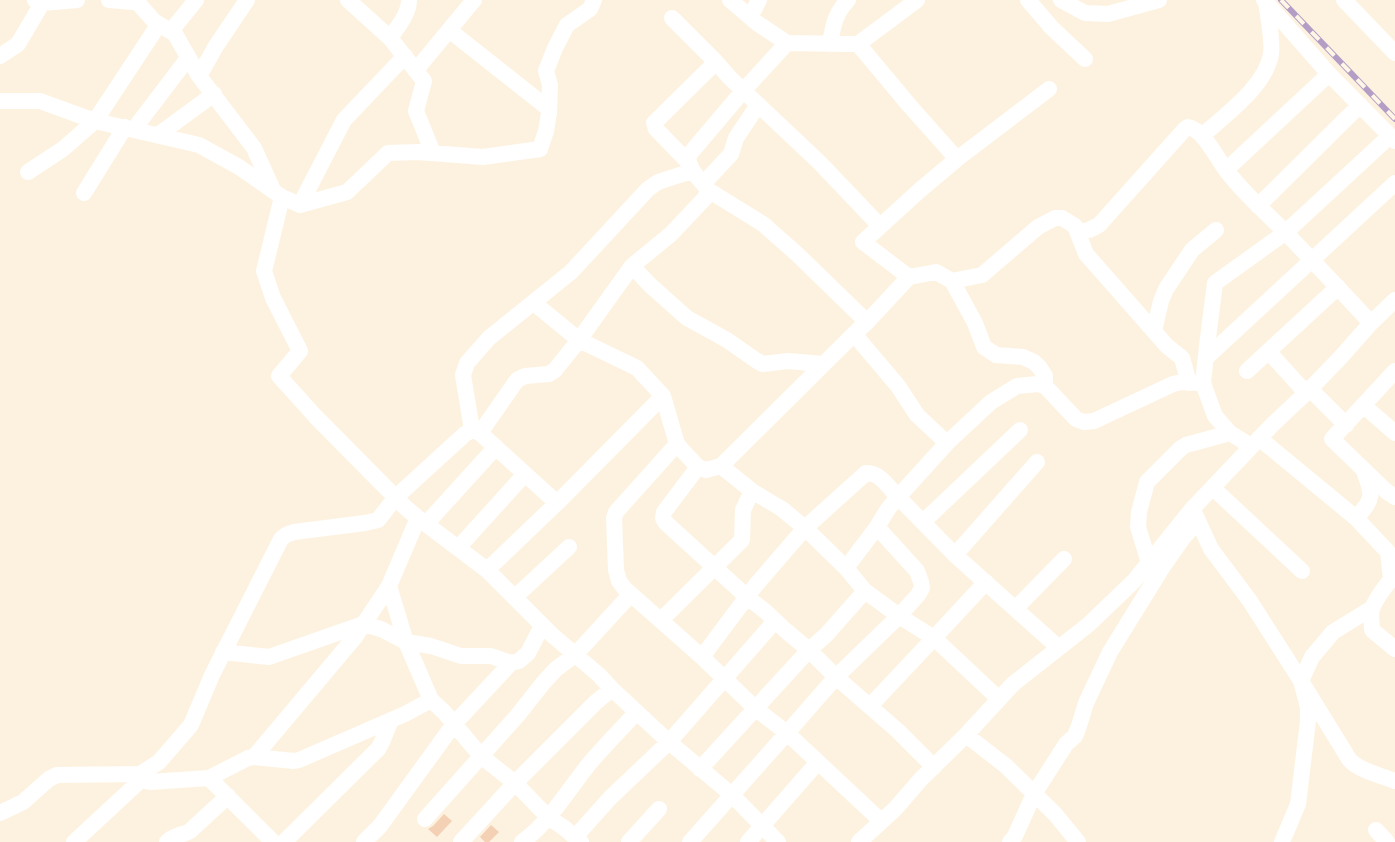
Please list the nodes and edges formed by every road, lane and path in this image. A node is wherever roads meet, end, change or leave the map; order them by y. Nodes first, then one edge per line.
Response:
1 (77, 0) edge
2 (110, 0) edge
3 (196, 0) edge
4 (247, 0) edge
5 (348, 0) edge
6 (409, 0) edge
7 (474, 0) edge
8 (594, 0) edge
9 (730, 0) edge
10 (759, 0) edge
11 (848, 0) edge
12 (917, 0) edge
13 (1028, 0) edge
14 (1061, 0) edge
15 (1344, 0) edge
16 (40, 1) edge
17 (1147, 1) edge
18 (1265, 1) edge
19 (139, 2) edge
20 (750, 17) junction
21 (672, 18) dead end
22 (165, 27) junction
23 (449, 30) junction
24 (390, 38) junction
25 (787, 43) junction
26 (830, 44) junction
27 (858, 44) junction
28 (1395, 53) edge
29 (0, 56) edge
30 (405, 56) junction
31 (188, 58) junction
32 (1084, 59) dead end
33 (716, 62) junction
34 (416, 70) junction
35 (1329, 74) junction
36 (199, 76) junction
37 (1049, 90) dead end
38 (743, 91) junction
39 (214, 94) junction
40 (0, 101) edge
41 (758, 105) junction
42 (1360, 105) junction
43 (549, 109) junction
44 (96, 120) junction
45 (130, 128) junction
46 (158, 135) junction
47 (1202, 136) junction
48 (1393, 138) edge
49 (433, 153) junction
50 (957, 159) junction
51 (1226, 170) junction
52 (28, 172) dead end
53 (698, 177) junction
54 (1395, 183) edge
55 (84, 193) dead end
56 (277, 194) junction
57 (300, 205) junction
58 (1258, 206) junction
59 (880, 226) junction
60 (1216, 230) dead end
61 (1078, 232) junction
62 (1286, 232) junction
63 (1311, 260) junction
64 (632, 266) junction
65 (909, 277) junction
66 (952, 282) junction
67 (1338, 287) junction
68 (1395, 300) edge
69 (534, 303) junction
70 (867, 322) junction
71 (1371, 323) junction
72 (1154, 331) junction
73 (854, 334) junction
74 (579, 340) junction
75 (1269, 352) junction
76 (1206, 358) junction
77 (824, 364) junction
78 (1247, 371) dead end
79 (1395, 371) edge
80 (1196, 383) junction
81 (1045, 386) junction
82 (1307, 390) junction
83 (663, 396) junction
84 (1363, 405) junction
85 (1346, 425) junction
86 (1020, 430) dead end
87 (476, 431) junction
88 (1230, 433) junction
89 (1395, 433) edge
90 (1255, 442) junction
91 (947, 443) junction
92 (677, 444) junction
93 (496, 447) junction
94 (1036, 462) dead end
95 (721, 466) junction
96 (698, 467) junction
97 (1364, 470) junction
98 (525, 474) junction
99 (1213, 488) junction
100 (752, 491) junction
101 (1395, 496) edge
102 (396, 497) junction
103 (898, 497) junction
104 (557, 503) junction
105 (1195, 515) junction
106 (1356, 518) junction
107 (422, 521) junction
108 (923, 522) junction
109 (877, 526) junction
110 (806, 528) junction
111 (569, 547) dead end
112 (458, 548) junction
113 (956, 555) junction
114 (1064, 559) dead end
115 (1149, 563) junction
116 (714, 567) junction
117 (846, 568) junction
118 (487, 570) junction
119 (1302, 571) dead end
120 (1393, 577) edge
121 (986, 582) junction
122 (389, 586) junction
123 (865, 591) junction
124 (631, 594) junction
125 (515, 597) junction
126 (747, 597) junction
127 (1016, 608) junction
128 (1372, 608) junction
129 (899, 616) junction
130 (661, 620) junction
131 (775, 621) junction
132 (363, 624) junction
133 (542, 626) junction
134 (934, 638) junction
135 (1391, 639) edge
136 (406, 642) junction
137 (1059, 648) junction
138 (809, 650) junction
139 (223, 652) junction
140 (575, 655) junction
141 (702, 657) junction
142 (511, 663) junction
143 (836, 677) junction
144 (724, 678) junction
145 (1301, 681) junction
146 (612, 689) junction
147 (999, 699) junction
148 (431, 700) junction
149 (870, 706) junction
150 (756, 709) junction
151 (637, 712) junction
152 (391, 720) junction
153 (454, 724) junction
154 (787, 733) junction
155 (966, 735) junction
156 (669, 742) junction
157 (254, 756) junction
158 (481, 756) junction
159 (818, 762) junction
160 (934, 766) junction
161 (700, 769) junction
162 (137, 777) junction
163 (209, 778) junction
164 (1395, 781) edge
165 (515, 783) junction
166 (1034, 794) junction
167 (732, 795) junction
168 (228, 796) junction
169 (659, 809) dead end
170 (0, 813) edge
171 (549, 818) junction
172 (425, 819) dead end
173 (881, 821) junction
174 (763, 827) junction
175 (578, 839) edge
176 (862, 841) edge
177 (74, 842) edge
178 (167, 842) edge
179 (273, 842) edge
180 (284, 842) edge
181 (364, 842) edge
182 (461, 842) edge
183 (522, 842) edge
184 (629, 842) edge
185 (690, 842) edge
186 (748, 842) edge
187 (778, 842) edge
188 (1010, 842) edge
189 (1078, 842) edge
190 (1282, 842) edge

1 - 16 street
2 - 19 street
3 - 22 street
4 - 36 street
5 - 24 street
6 - 24 street
7 - 23 street
8 - 43 street
9 - 20 street
10 - 20 street
11 - 26 street
12 - 27 street
13 - 32 street
14 - 17 street
15 - 28 street
16 - 29 street
18 - 35 street
18 - 47 street
19 - 22 street
20 - 25 street
21 - 33 street
22 - 31 street
22 - 44 street
23 - 34 street
23 - 43 street
24 - 30 street
25 - 26 street
25 - 38 street
26 - 27 street
27 - 50 street
30 - 34 street
30 - 57 street
31 - 36 street
31 - 45 street
33 - 38 street
33 - 53 street
34 - 49 street
35 - 42 street
35 - 51 street
36 - 39 street
37 - 50 street
38 - 41 street
38 - 53 street
39 - 46 street
39 - 56 street
40 - 44 street
41 - 53 street
41 - 59 street
42 - 48 street
42 - 58 street
43 - 49 street
44 - 45 street
44 - 52 street
45 - 46 street
45 - 55 street
46 - 56 street
47 - 51 street
47 - 61 street
48 - 62 street
49 - 57 street
50 - 59 street
51 - 58 street
53 - 64 street
53 - 69 street
53 - 70 street
54 - 63 street
56 - 57 street
56 - 102 street
58 - 62 street
59 - 65 street
60 - 72 street
61 - 66 street
61 - 72 street
62 - 63 street
62 - 76 street
63 - 67 street
63 - 76 street
64 - 74 street
64 - 77 street
65 - 66 street
65 - 70 street
66 - 81 street
67 - 71 street
67 - 75 street
68 - 71 street
69 - 74 street
69 - 87 street
70 - 73 street
71 - 82 street
72 - 80 street
73 - 77 street
73 - 91 street
74 - 83 street
74 - 87 street
75 - 78 street
75 - 82 street
76 - 80 street
77 - 95 street
79 - 84 street
80 - 81 street
80 - 88 street
81 - 91 street
82 - 85 street
82 - 90 street
83 - 92 street
83 - 104 street
84 - 85 street
84 - 89 street
85 - 97 street
86 - 108 street
87 - 93 street
87 - 102 street
88 - 90 street
88 - 115 street
90 - 99 street
90 - 106 street
91 - 103 street
92 - 96 street
92 - 124 street
93 - 98 street
93 - 107 street
94 - 113 street
95 - 96 street
95 - 100 street
96 - 116 street
97 - 101 street
97 - 106 street
98 - 104 street
98 - 112 street
99 - 105 street
99 - 119 street
100 - 110 street
100 - 116 street
102 - 107 street
102 - 139 street
103 - 108 street
103 - 109 street
103 - 110 street
104 - 118 street
105 - 115 street
105 - 145 street
105 - 166 street
106 - 120 street
107 - 112 street
107 - 122 street
108 - 113 street
109 - 117 street
109 - 129 street
110 - 117 street
110 - 126 street
111 - 125 street
112 - 118 street
113 - 121 street
114 - 127 street
115 - 137 street
116 - 126 street
116 - 130 street
117 - 123 street
118 - 125 street
120 - 128 street
121 - 127 street
121 - 134 street
122 - 132 street
122 - 136 street
123 - 129 street
123 - 138 street
124 - 130 street
124 - 140 street
125 - 133 street
126 - 131 street
126 - 141 street
127 - 137 street
128 - 135 street
128 - 145 street
129 - 134 street
129 - 143 street
130 - 141 street
131 - 138 street
131 - 144 street
132 - 136 street
132 - 139 street
132 - 157 street
133 - 140 street
133 - 142 street
134 - 147 street
134 - 149 street
136 - 142 street
136 - 148 street
137 - 147 street
138 - 143 street
138 - 150 street
139 - 162 street
140 - 146 street
140 - 158 street
141 - 144 street
142 - 153 street
143 - 149 street
143 - 154 street
144 - 150 street
144 - 156 street
145 - 164 street
145 - 190 street
146 - 151 street
146 - 165 street
147 - 155 street
148 - 152 street
148 - 153 street
149 - 160 street
150 - 154 street
150 - 161 street
151 - 156 street
151 - 171 street
152 - 157 street
152 - 180 street
153 - 158 street
153 - 181 street
154 - 159 street
154 - 167 street
155 - 160 street
155 - 166 street
156 - 161 street
156 - 175 street
157 - 163 street
158 - 165 street
158 - 172 street
159 - 173 street
159 - 174 street
160 - 173 street
161 - 167 street
162 - 163 street
162 - 170 street
162 - 177 street
163 - 168 street
165 - 171 street
165 - 182 street
166 - 188 street
166 - 189 street
167 - 174 street
167 - 185 street
168 - 178 street
168 - 179 street
169 - 184 street
171 - 175 street
171 - 183 street
173 - 176 street
174 - 186 street
174 - 187 street

